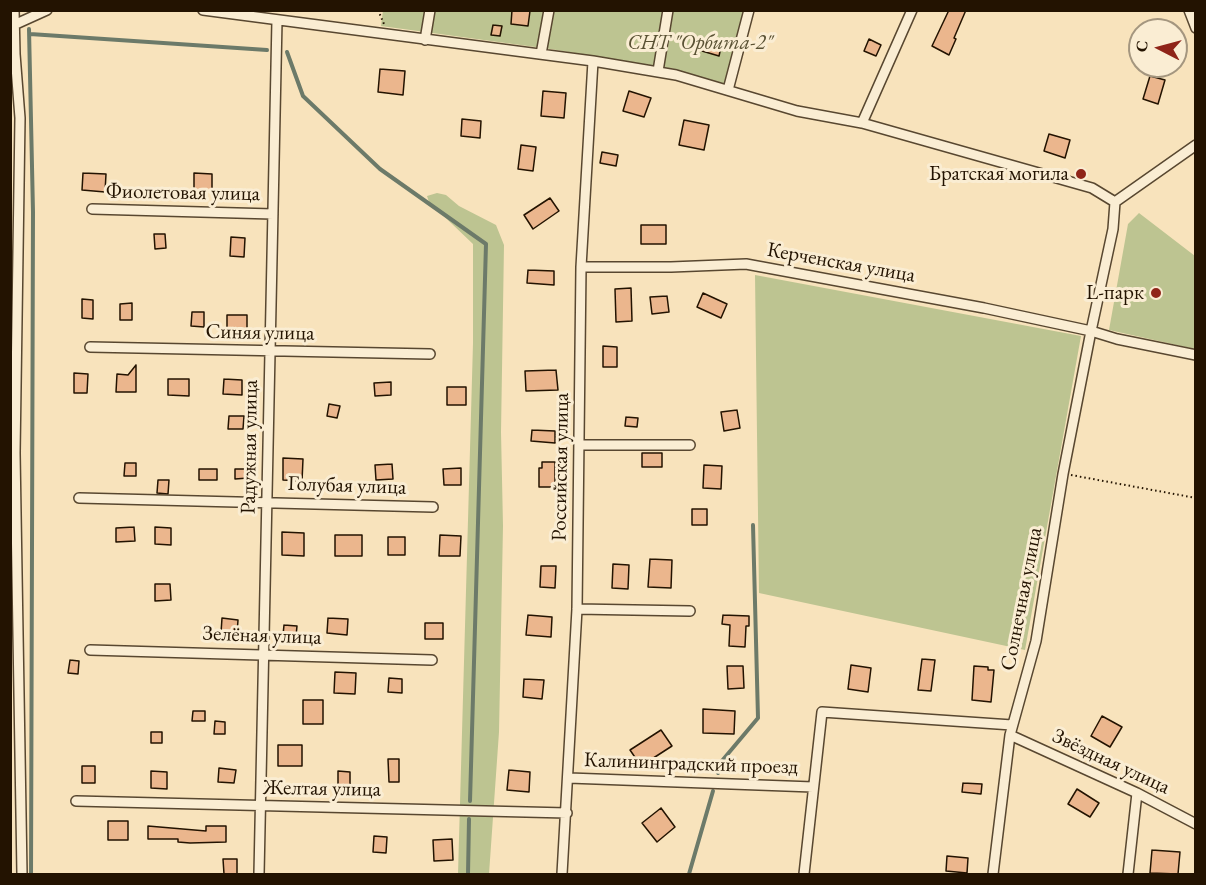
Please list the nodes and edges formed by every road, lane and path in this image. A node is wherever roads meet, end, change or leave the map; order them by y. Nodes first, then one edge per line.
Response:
1 (15, 10) edge
2 (47, 10) edge
3 (203, 10) edge
4 (430, 10) edge
5 (549, 10) edge
6 (668, 10) edge
7 (748, 10) edge
8 (912, 10) edge
9 (1189, 10) edge
10 (277, 20) junction
11 (16, 24) junction
12 (1196, 28) edge
13 (425, 40) junction
14 (541, 54) junction
15 (593, 61) junction
16 (658, 72) junction
17 (728, 90) junction
18 (15, 118) edge
19 (862, 123) junction
20 (1196, 145) edge
21 (1115, 202) junction
22 (92, 209) dead end
23 (273, 214) junction
24 (580, 267) junction
25 (14, 288) edge
26 (1091, 330) junction
27 (90, 347) dead end
28 (270, 351) junction
29 (430, 354) dead end
30 (1196, 355) edge
31 (580, 445) junction
32 (690, 445) dead end
33 (13, 453) edge
34 (1063, 474) junction
35 (79, 498) dead end
36 (1196, 498) edge
37 (267, 502) junction
38 (433, 507) dead end
39 (578, 609) junction
40 (14, 611) edge
41 (690, 611) dead end
42 (90, 650) dead end
43 (264, 654) junction
44 (432, 660) dead end
45 (1011, 730) junction
46 (569, 778) junction
47 (813, 787) junction
48 (15, 790) edge
49 (1137, 793) junction
50 (76, 801) dead end
51 (260, 806) junction
52 (567, 813) junction
53 (1196, 824) edge
54 (21, 874) edge
55 (259, 874) edge
56 (562, 874) edge
57 (804, 874) edge
58 (993, 874) edge
59 (1128, 874) edge

1 - 11 street
2 - 11 street
3 - 10 street
4 - 13 street
5 - 14 street
6 - 16 street
7 - 17 street
8 - 19 street
9 - 12 street
10 - 13 street
10 - 23 street, Радужная улица
11 - 18 street
13 - 14 street
14 - 15 street
15 - 16 street
15 - 24 street, Российская улица
16 - 17 street
17 - 19 street
18 - 25 street
19 - 21 street
20 - 21 street
21 - 26 street, Солнечная улица
22 - 23 street, Фиолетовая улица
23 - 28 street, Радужная улица
24 - 26 street, Керченская улица
24 - 31 street, Российская улица
25 - 33 street
26 - 30 street, Керченская улица
26 - 34 street, Солнечная улица
27 - 28 street, Синяя улица
28 - 29 street, Синяя улица
28 - 37 street, Радужная улица
31 - 32 street
31 - 39 street, Российская улица
33 - 40 street
34 - 36 path
34 - 45 street, Солнечная улица
35 - 37 street, Голубая улица
37 - 38 street, Голубая улица
37 - 43 street, Радужная улица
39 - 41 street
39 - 46 street, Российская улица
40 - 48 street
42 - 43 street, Зелёная улица
43 - 44 street, Зелёная улица
43 - 51 street, Радужная улица
45 - 47 street
45 - 49 street, Звёздная улица
45 - 58 street, Солнечная улица
46 - 47 street, Калининградский проезд
46 - 52 street, Российская улица
47 - 57 street
48 - 54 street
49 - 53 street, Звёздная улица
49 - 59 street
50 - 51 street, Желтая улица
51 - 52 street, Желтая улица
51 - 55 street, Радужная улица
52 - 56 street, Российская улица

